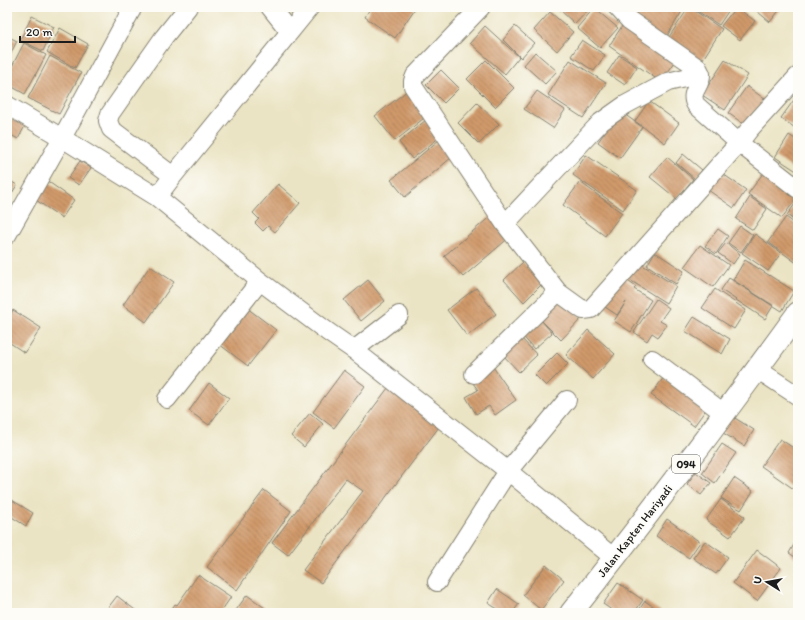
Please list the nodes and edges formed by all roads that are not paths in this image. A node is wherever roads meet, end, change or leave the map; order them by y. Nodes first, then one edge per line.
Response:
1 (133, 7) edge
2 (188, 7) edge
3 (270, 7) edge
4 (310, 7) edge
5 (481, 7) edge
6 (617, 7) edge
7 (290, 32) junction
8 (700, 74) junction
9 (798, 76) edge
10 (7, 105) edge
11 (62, 138) junction
12 (739, 143) junction
13 (173, 176) junction
14 (798, 189) edge
15 (157, 197) junction
16 (505, 224) junction
17 (7, 235) edge
18 (260, 281) junction
19 (558, 292) junction
20 (798, 313) edge
21 (399, 315) dead end
22 (354, 350) junction
23 (652, 359) dead end
24 (757, 369) junction
25 (474, 374) dead end
26 (798, 396) edge
27 (167, 399) dead end
28 (567, 400) dead end
29 (725, 414) junction
30 (508, 471) junction
31 (614, 558) junction
32 (437, 582) dead end
33 (571, 613) edge

1 - 11 street
2 - 13 street
3 - 7 street
4 - 7 street
5 - 16 street
6 - 8 street
7 - 13 street
8 - 12 street
8 - 16 street
9 - 12 street
10 - 11 street
11 - 15 street
11 - 17 street
12 - 14 street
12 - 19 street
13 - 15 street
15 - 18 street
16 - 19 street
18 - 22 street
18 - 27 street
19 - 25 street
20 - 24 main road, Jalan Kapten Hariyadi / 094
21 - 22 street
22 - 30 street
23 - 29 street
24 - 26 street
24 - 29 main road, Jalan Kapten Hariyadi / 094
28 - 30 street
29 - 31 main road, Jalan Kapten Hariyadi / 094
30 - 31 street
30 - 32 street
31 - 33 main road, Jalan Kapten Hariyadi / 094

